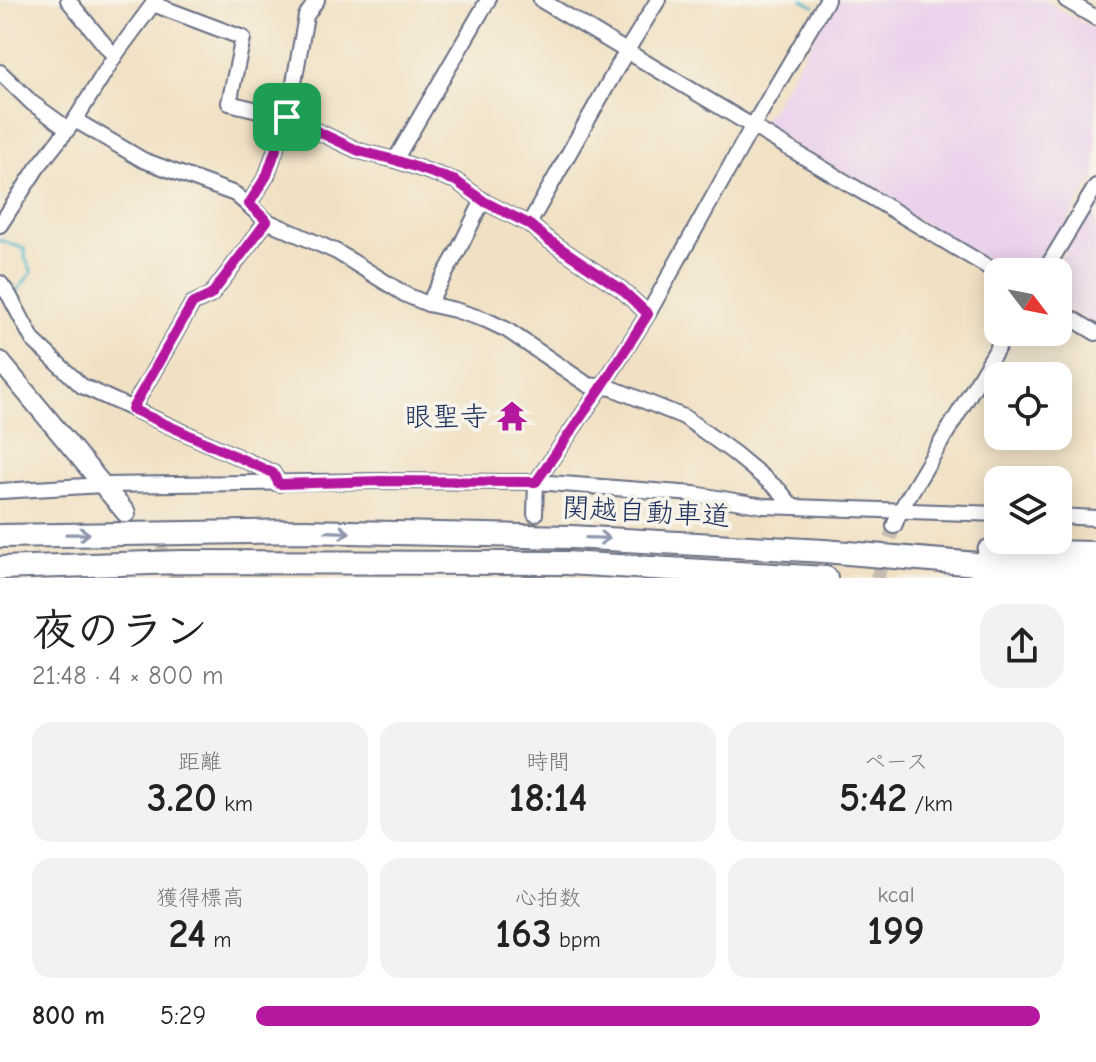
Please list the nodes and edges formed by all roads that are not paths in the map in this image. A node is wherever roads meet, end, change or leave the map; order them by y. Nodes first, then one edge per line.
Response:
1 (68, 0) edge
2 (317, 0) edge
3 (488, 0) edge
4 (541, 0) edge
5 (658, 0) edge
6 (827, 0) edge
7 (1066, 0) edge
8 (155, 2) edge
9 (1096, 18) edge
10 (626, 52) junction
11 (116, 54) junction
12 (0, 72) edge
13 (287, 117) junction
14 (72, 124) junction
15 (752, 127) junction
16 (395, 160) junction
17 (1096, 186) edge
18 (483, 200) junction
19 (249, 204) junction
20 (267, 221) junction
21 (529, 224) junction
22 (0, 225) edge
23 (1052, 258) edge
24 (984, 265) edge
25 (0, 283) edge
26 (428, 304) junction
27 (648, 314) junction
28 (1072, 318) edge
29 (1096, 333) edge
30 (999, 346) edge
31 (1, 364) edge
32 (601, 388) junction
33 (132, 409) junction
34 (536, 482) junction
35 (279, 484) junction
36 (103, 485) junction
37 (0, 491) edge
38 (792, 506) junction
39 (901, 509) junction
40 (126, 513) tunnel mouth
41 (984, 513) edge
42 (535, 514) tunnel mouth
43 (1072, 517) edge
44 (1096, 518) edge
45 (894, 526) tunnel mouth
46 (0, 536) edge
47 (824, 551) junction
48 (1096, 553) edge
49 (0, 568) edge
50 (1096, 574) edge
51 (826, 578) edge

1 - 11 street
2 - 13 street
3 - 16 street
4 - 10 street
5 - 10 street
6 - 15 street
7 - 9 street
8 - 11 street
8 - 13 street
10 - 15 street
10 - 21 street
11 - 14 street
12 - 14 street
13 - 16 street
13 - 19 street
14 - 19 street
14 - 22 street
15 - 24 street
15 - 27 street
16 - 18 street
17 - 23 street
18 - 21 street
18 - 26 street
19 - 20 street
20 - 26 street
20 - 33 street
21 - 27 street
25 - 33 street
26 - 32 street
27 - 32 street
28 - 29 street
30 - 39 street
31 - 36 main road
32 - 34 street
32 - 38 street
33 - 35 street
34 - 35 street
34 - 38 street
34 - 42 street
35 - 36 street
36 - 37 street
36 - 40 main road
38 - 39 street
39 - 41 street
39 - 45 street
43 - 44 street
46 -> 47 highway, 関越自動車道
47 - 48 highway
47 - 50 highway, 関越自動車道
49 - 51 highway, 関越自動車道

